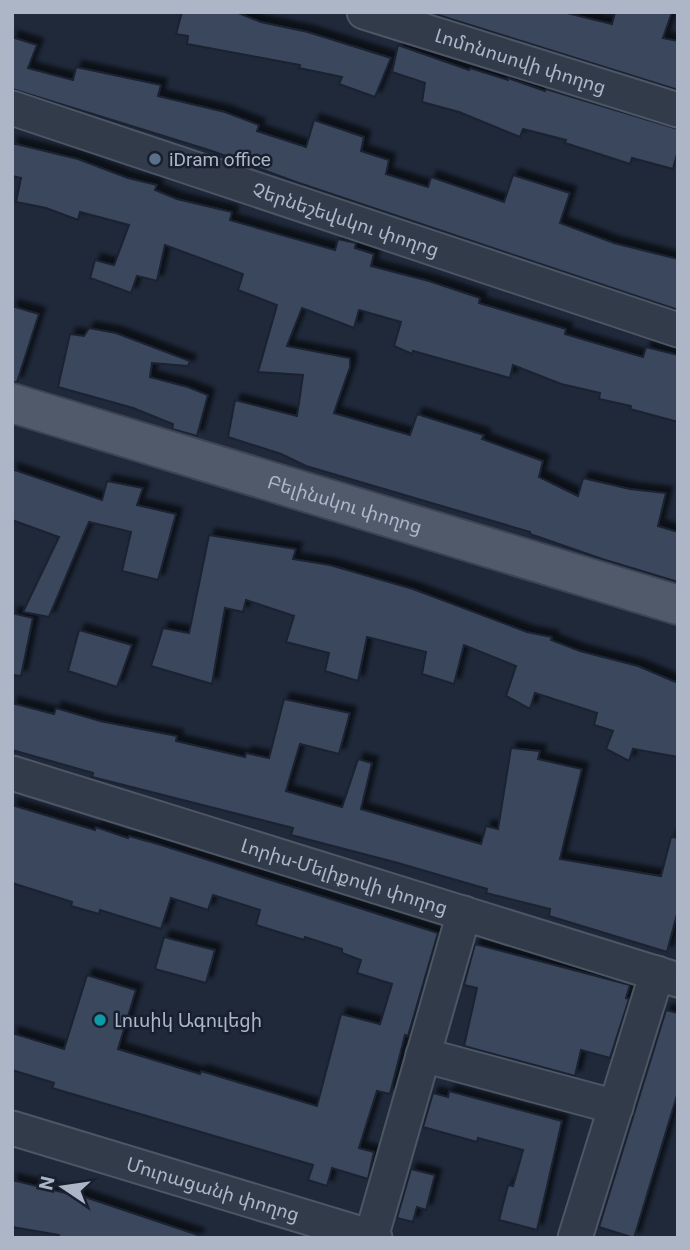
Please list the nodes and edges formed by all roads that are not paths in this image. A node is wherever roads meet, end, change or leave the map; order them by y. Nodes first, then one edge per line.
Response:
1 (364, 12) edge
2 (12, 108) edge
3 (678, 110) edge
4 (678, 330) edge
5 (12, 403) edge
6 (678, 605) edge
7 (12, 773) edge
8 (464, 913) junction
9 (667, 976) edge
10 (423, 1055) junction
11 (616, 1107) junction
12 (12, 1128) edge
13 (372, 1237) edge
14 (575, 1238) edge

1 - 3 street, Լոմոնոսովի փողոց
2 - 4 street, Չերնեշեվսկու փողոց
5 - 6 main road, Բելինսկու փողոց
7 - 8 street, Լորիս-Մելիքովի փողոց
8 - 9 street, Լորիս-Մելիքովի փողոց
8 - 10 street
9 - 11 street
10 - 11 street
10 - 13 street
11 - 14 street
12 - 13 street, Մուրացանի փողոց

